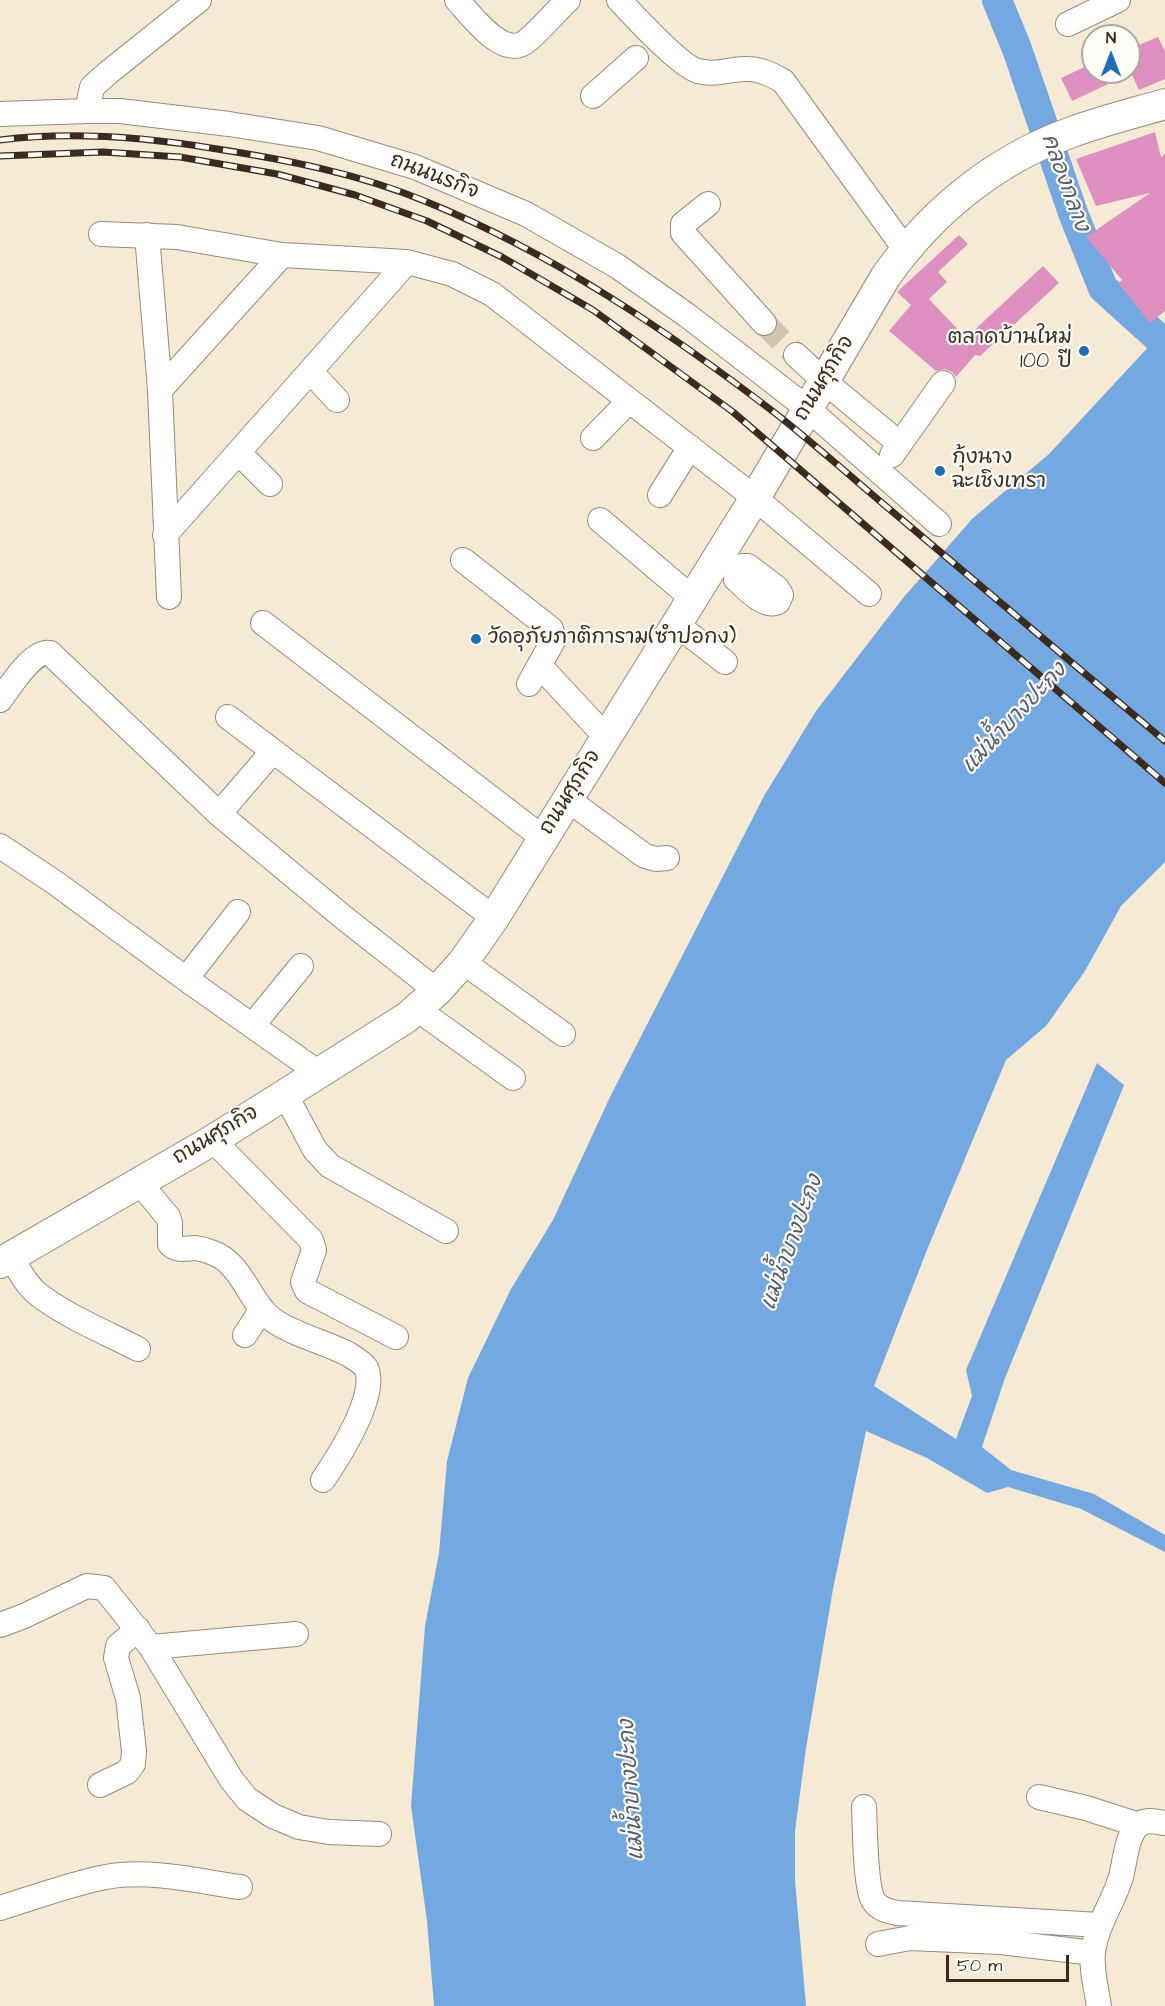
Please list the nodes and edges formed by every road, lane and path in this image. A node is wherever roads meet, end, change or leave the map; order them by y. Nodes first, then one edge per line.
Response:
1 (458, 0) edge
2 (568, 0) edge
3 (619, 0) edge
4 (1118, 0) edge
5 (191, 2) edge
6 (1068, 24) dead end
7 (646, 49) junction
8 (593, 96) dead end
9 (1165, 104) edge
10 (87, 111) junction
11 (0, 114) edge
12 (708, 204) dead end
13 (101, 234) dead end
14 (147, 235) junction
15 (905, 249) junction
16 (282, 255) junction
17 (407, 262) junction
18 (764, 323) tunnel mouth
19 (796, 355) tunnel mouth
20 (310, 372) junction
21 (824, 381) junction
22 (943, 383) dead end
23 (160, 390) junction
24 (338, 400) dead end
25 (629, 401) junction
26 (807, 408) junction
27 (593, 438) dead end
28 (900, 444) junction
29 (690, 447) junction
30 (239, 453) junction
31 (880, 472) junction
32 (270, 484) dead end
33 (660, 495) dead end
34 (754, 498) junction
35 (600, 520) dead end
36 (939, 524) dead end
37 (165, 536) junction
38 (656, 548) dead end
39 (463, 560) dead end
40 (696, 592) junction
41 (869, 594) dead end
42 (169, 597) dead end
43 (263, 623) dead end
44 (676, 624) junction
45 (725, 662) dead end
46 (0, 700) edge
47 (228, 717) dead end
48 (594, 724) junction
49 (273, 751) junction
50 (567, 799) junction
51 (219, 814) junction
52 (543, 838) junction
53 (0, 846) edge
54 (667, 858) dead end
55 (238, 912) dead end
56 (494, 918) junction
57 (463, 962) junction
58 (301, 966) dead end
59 (186, 980) junction
60 (427, 1000) junction
61 (252, 1026) junction
62 (563, 1034) dead end
63 (319, 1073) junction
64 (513, 1078) dead end
65 (285, 1094) junction
66 (213, 1140) junction
67 (139, 1182) junction
68 (446, 1231) dead end
69 (5, 1260) edge
70 (262, 1309) junction
71 (245, 1335) dead end
72 (396, 1338) dead end
73 (138, 1349) dead end
74 (323, 1480) dead end
75 (0, 1625) edge
76 (296, 1634) dead end
77 (145, 1638) junction
78 (100, 1785) dead end
79 (1039, 1797) dead end
80 (864, 1807) dead end
81 (1165, 1823) edge
82 (1139, 1825) junction
83 (379, 1834) dead end
84 (240, 1887) dead end
85 (0, 1908) edge
86 (1099, 1925) junction
87 (878, 1944) dead end
88 (1093, 1953) junction
89 (1099, 2006) edge

1 - 2 street
3 - 7 street
4 - 6 street
5 - 10 street
7 - 8 street
7 - 15 street
9 - 15 main road, ถนนศุภกิจ
10 - 11 street, ถนนนรกิจ
10 - 26 street, ถนนนรกิจ
12 - 18 street
13 - 14 street
14 - 16 street
14 - 23 street
15 - 21 main road, ถนนศุภกิจ
16 - 17 street
16 - 23 street
17 - 20 street
17 - 25 street
19 - 21 street
20 - 24 street
20 - 30 street
21 - 26 main road, ถนนศุภกิจ
21 - 28 street
22 - 28 street
23 - 37 street
25 - 27 street
25 - 29 street
26 - 31 street, ถนนนรกิจ
26 - 34 main road, ถนนศุภกิจ
28 - 31 street
29 - 33 street
29 - 34 street
30 - 32 street
30 - 37 street
31 - 36 street, ถนนนรกิจ
34 - 40 main road, ถนนศุภกิจ
34 - 41 street
35 - 40 street
37 - 42 street
38 - 40 street
39 - 48 street
40 - 44 main road, ถนนศุภกิจ
43 - 52 street
44 - 45 street
44 - 48 main road, ถนนศุภกิจ
46 - 51 street
47 - 49 street
48 - 50 main road, ถนนศุภกิจ
49 - 51 street
49 - 56 street
50 - 52 main road, ถนนศุภกิจ
50 - 54 street
51 - 60 street
52 - 56 main road, ถนนศุภกิจ
53 - 59 street
55 - 59 street
56 - 57 main road, ถนนศุภกิจ
57 - 60 main road, ถนนศุภกิจ
57 - 62 street
58 - 61 street
59 - 61 street
60 - 63 main road, ถนนศุภกิจ
60 - 64 street
61 - 63 street
63 - 65 main road, ถนนศุภกิจ
65 - 66 main road, ถนนศุภกิจ
65 - 68 street
66 - 67 main road, ถนนศุภกิจ
66 - 72 street
67 - 69 main road, ถนนศุภกิจ
67 - 70 street
69 - 73 street
70 - 71 street
70 - 74 street
75 - 77 street
76 - 77 street
77 - 78 street
77 - 83 street
79 - 82 street
80 - 86 street
81 - 82 street
82 - 86 street
84 - 85 street
86 - 88 street
87 - 88 street
88 - 89 street

